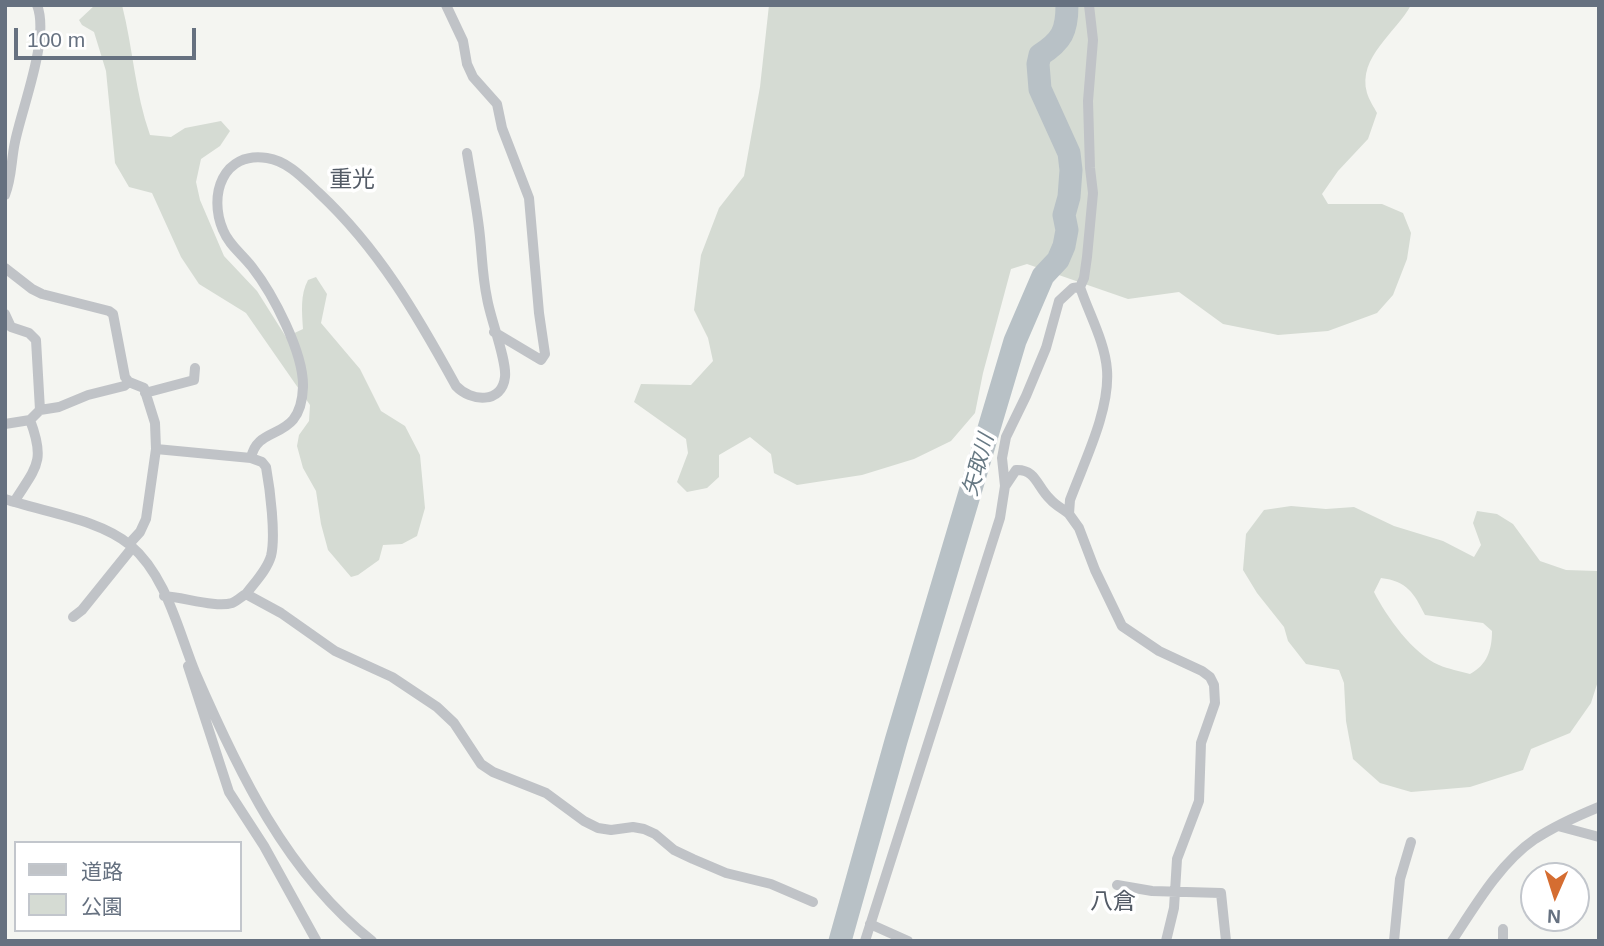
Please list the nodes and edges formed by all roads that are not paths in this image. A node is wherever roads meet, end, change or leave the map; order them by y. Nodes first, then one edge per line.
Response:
1 (37, 5) edge
2 (446, 5) edge
3 (1089, 5) edge
4 (467, 153) dead end
5 (5, 195) edge
6 (5, 268) edge
7 (1080, 287) junction
8 (5, 314) edge
9 (494, 332) junction
10 (195, 368) dead end
11 (129, 382) junction
12 (145, 393) junction
13 (40, 410) junction
14 (30, 420) junction
15 (5, 424) edge
16 (156, 449) junction
17 (251, 458) junction
18 (1005, 486) junction
19 (9, 503) edge
20 (1069, 514) junction
21 (131, 546) junction
22 (246, 594) junction
23 (164, 596) junction
24 (73, 617) dead end
25 (189, 656) junction
26 (1599, 807) edge
27 (1558, 826) junction
28 (1599, 837) edge
29 (1411, 842) dead end
30 (1117, 885) dead end
31 (1175, 892) junction
32 (813, 902) dead end
33 (870, 923) junction
34 (1503, 929) dead end
35 (313, 940) edge
36 (372, 941) edge
37 (865, 941) edge
38 (908, 941) edge
39 (1166, 941) edge
40 (1226, 941) edge
41 (1394, 941) edge
42 (1452, 941) edge
43 (1503, 941) edge

1 - 5 street
2 - 9 street
3 - 7 street
4 - 9 street
6 - 11 street
7 - 18 street
7 - 20 street
8 - 13 street
9 - 17 street
10 - 12 street
11 - 12 street
11 - 13 street
12 - 16 street
13 - 14 street
14 - 15 street
14 - 19 street
16 - 17 street
16 - 21 street
17 - 22 street
18 - 20 street
18 - 33 street
19 - 21 street
20 - 31 street
21 - 23 street
21 - 24 street
22 - 23 street
22 - 32 street
23 - 25 street
25 - 35 street
25 - 36 street
26 - 27 street
27 - 28 street
27 - 42 street
29 - 41 street
30 - 31 street
31 - 39 street
31 - 40 street
33 - 37 street
33 - 38 street
34 - 43 street

